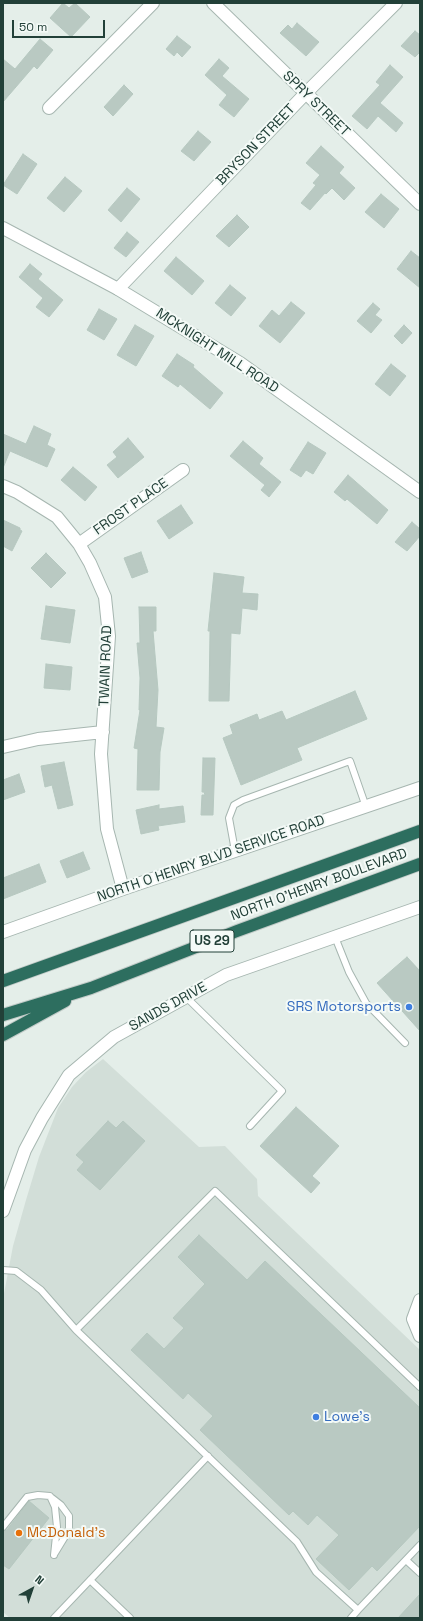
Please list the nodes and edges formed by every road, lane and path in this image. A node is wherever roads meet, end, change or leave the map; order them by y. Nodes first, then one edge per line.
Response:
1 (153, 3) edge
2 (213, 3) edge
3 (396, 3) edge
4 (305, 94) junction
5 (49, 108) dead end
6 (420, 204) edge
7 (3, 228) edge
8 (118, 288) junction
9 (183, 470) dead end
10 (3, 486) edge
11 (420, 492) edge
12 (78, 544) junction
13 (103, 732) junction
14 (3, 747) edge
15 (420, 788) edge
16 (366, 807) junction
17 (420, 831) edge
18 (235, 851) junction
19 (420, 864) edge
20 (123, 889) junction
21 (419, 909) edge
22 (3, 932) edge
23 (335, 937) junction
24 (3, 981) edge
25 (91, 988) junction
26 (186, 996) junction
27 (3, 1015) edge
28 (3, 1035) edge
29 (406, 1044) dead end
30 (250, 1126) dead end
31 (3, 1211) edge
32 (3, 1270) edge
33 (420, 1300) edge
34 (76, 1330) junction
35 (420, 1336) edge
36 (420, 1387) edge
37 (208, 1456) junction
38 (50, 1496) junction
39 (3, 1527) edge
40 (420, 1545) edge
41 (406, 1560) junction
42 (420, 1573) edge
43 (90, 1580) junction
44 (358, 1610) junction
45 (54, 1618) edge
46 (130, 1618) edge
47 (351, 1618) edge

1 - 5 street
2 - 4 street, SPRY STREET
3 - 4 street, BRYSON STREET
4 - 6 street, SPRY STREET
4 - 8 street, BRYSON STREET
7 - 8 street, MCKNIGHT MILL ROAD
8 - 11 street, MCKNIGHT MILL ROAD
9 - 12 street, FROST PLACE
10 - 12 street, TWAIN ROAD
12 - 13 street, TWAIN ROAD
13 - 14 street
13 - 20 street, TWAIN ROAD
15 - 16 street, NORTH O HENRY BLVD SERVICE ROAD
16 - 18 street, NORTH O HENRY BLVD SERVICE ROAD
16 - 18 lane
17 - 24 highway, NORTH O'HENRY BOULEVARD / US 29
18 - 20 street, NORTH O HENRY BLVD SERVICE ROAD
19 - 25 highway, NORTH O'HENRY BOULEVARD / US 29
20 - 22 street, NORTH O HENRY BLVD SERVICE ROAD
21 - 23 street, SANDS DRIVE
23 - 26 street, SANDS DRIVE
23 - 29 lane
25 - 27 highway, NORTH O'HENRY BOULEVARD / US 29
25 - 28 highway
26 - 30 lane
26 - 31 street, SANDS DRIVE
32 - 34 lane
33 - 35 street
34 - 36 lane
34 - 37 lane
37 - 43 lane
37 - 44 lane
38 - 38 lane
38 - 39 lane
40 - 41 lane
41 - 42 lane
41 - 44 lane
43 - 45 lane
43 - 46 lane
44 - 47 lane

